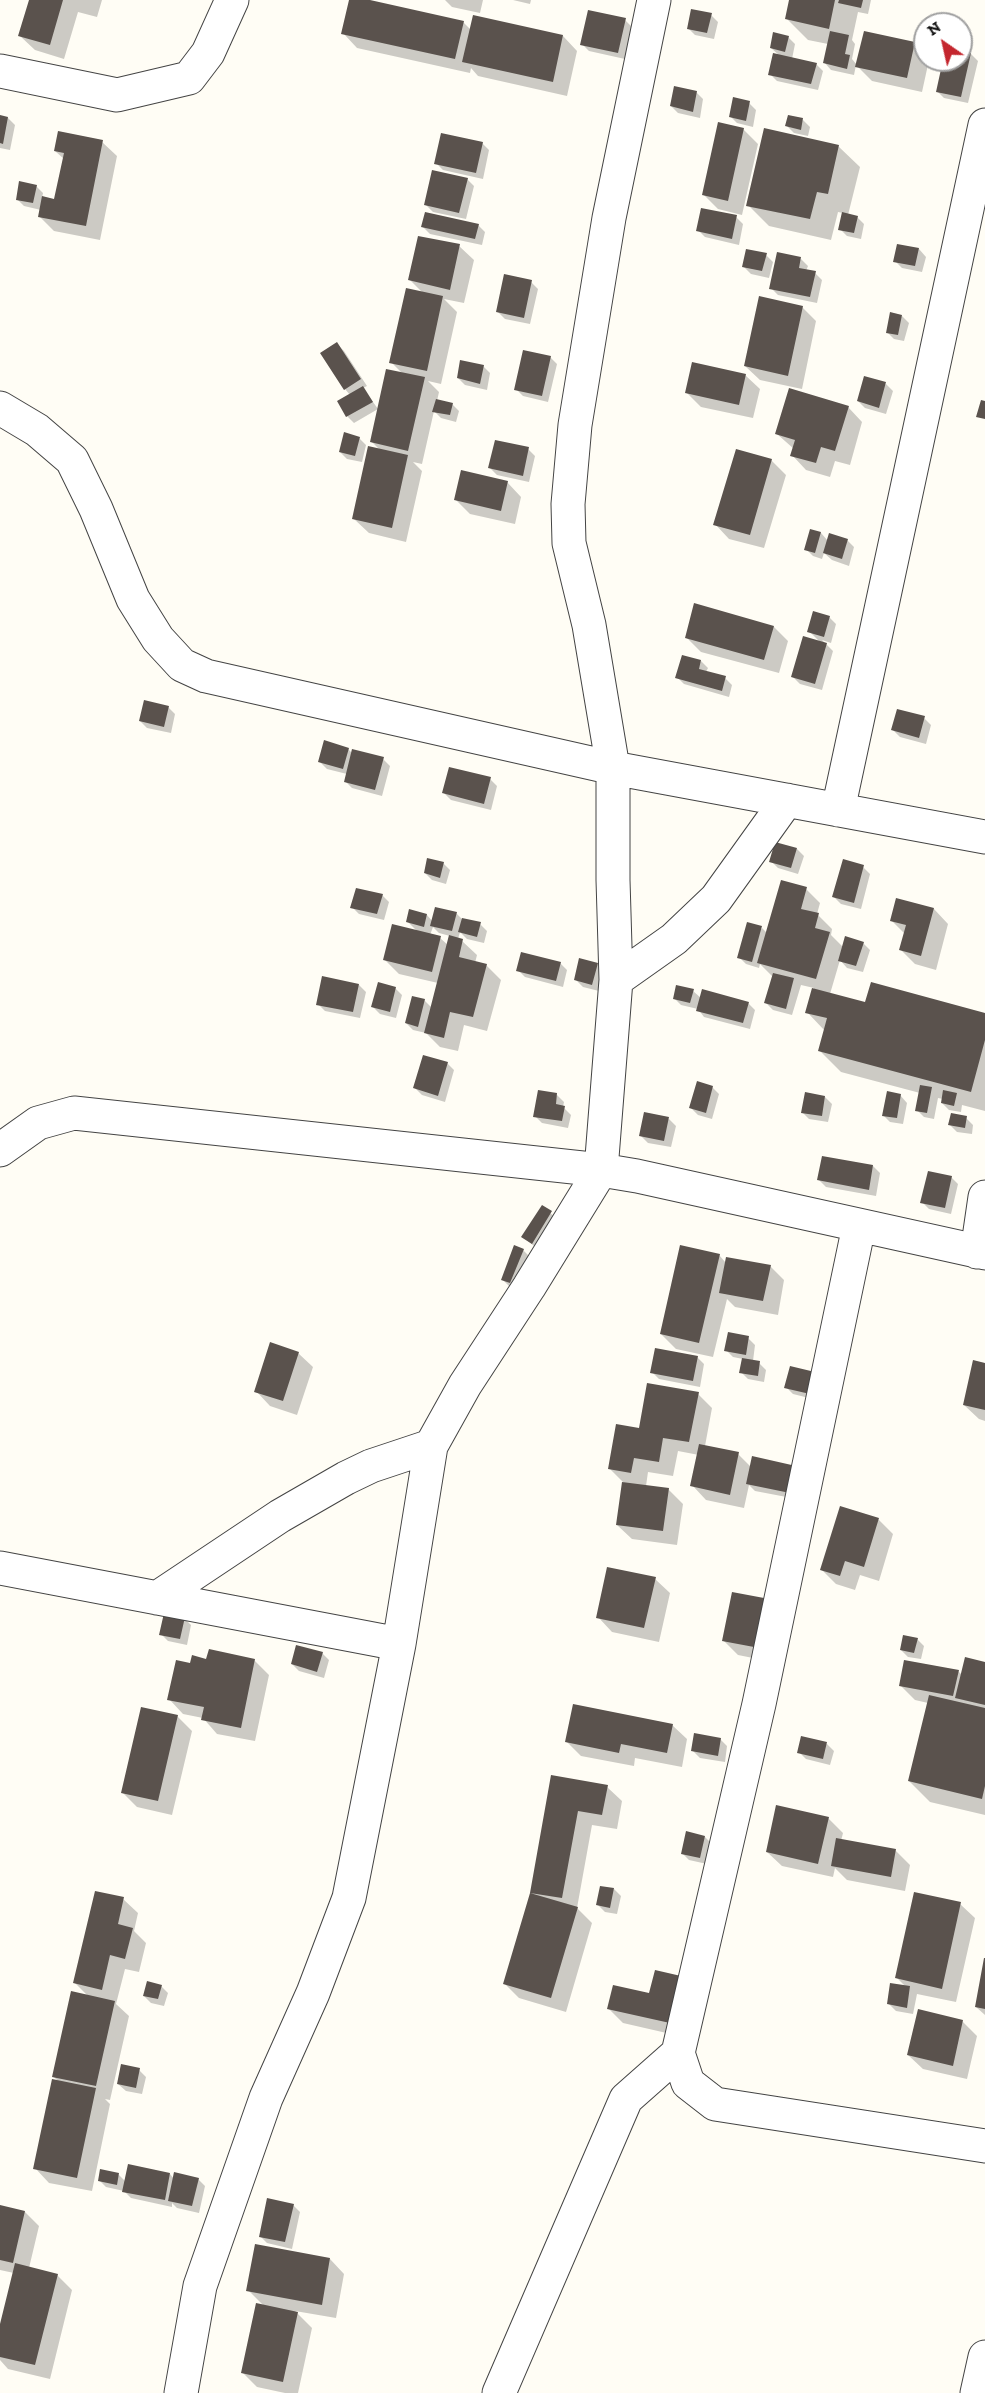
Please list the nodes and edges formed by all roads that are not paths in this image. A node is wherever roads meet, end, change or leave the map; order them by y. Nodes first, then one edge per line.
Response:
1 (232, 0) edge
2 (654, 0) edge
3 (0, 71) edge
4 (985, 125) edge
5 (0, 408) edge
6 (613, 768) junction
7 (787, 800) junction
8 (838, 810) junction
9 (985, 837) edge
10 (616, 980) junction
11 (0, 1150) edge
12 (601, 1170) junction
13 (985, 1197) edge
14 (859, 1226) junction
15 (981, 1252) edge
16 (430, 1446) junction
17 (0, 1568) edge
18 (157, 1598) junction
19 (399, 1644) junction
20 (678, 2053) junction
21 (985, 2146) edge
22 (985, 2357) edge
23 (181, 2393) edge
24 (499, 2393) edge
25 (977, 2393) edge

1 - 3 street
2 - 6 street
4 - 8 street
5 - 6 street
6 - 7 street
6 - 10 street
7 - 8 street
7 - 10 street
8 - 9 street
10 - 12 street
11 - 12 street
12 - 14 street
12 - 16 street
13 - 15 street
14 - 15 street
14 - 20 street
16 - 18 street
16 - 19 street
17 - 18 street
18 - 19 street
19 - 23 street
20 - 21 street
20 - 24 street
22 - 25 street

